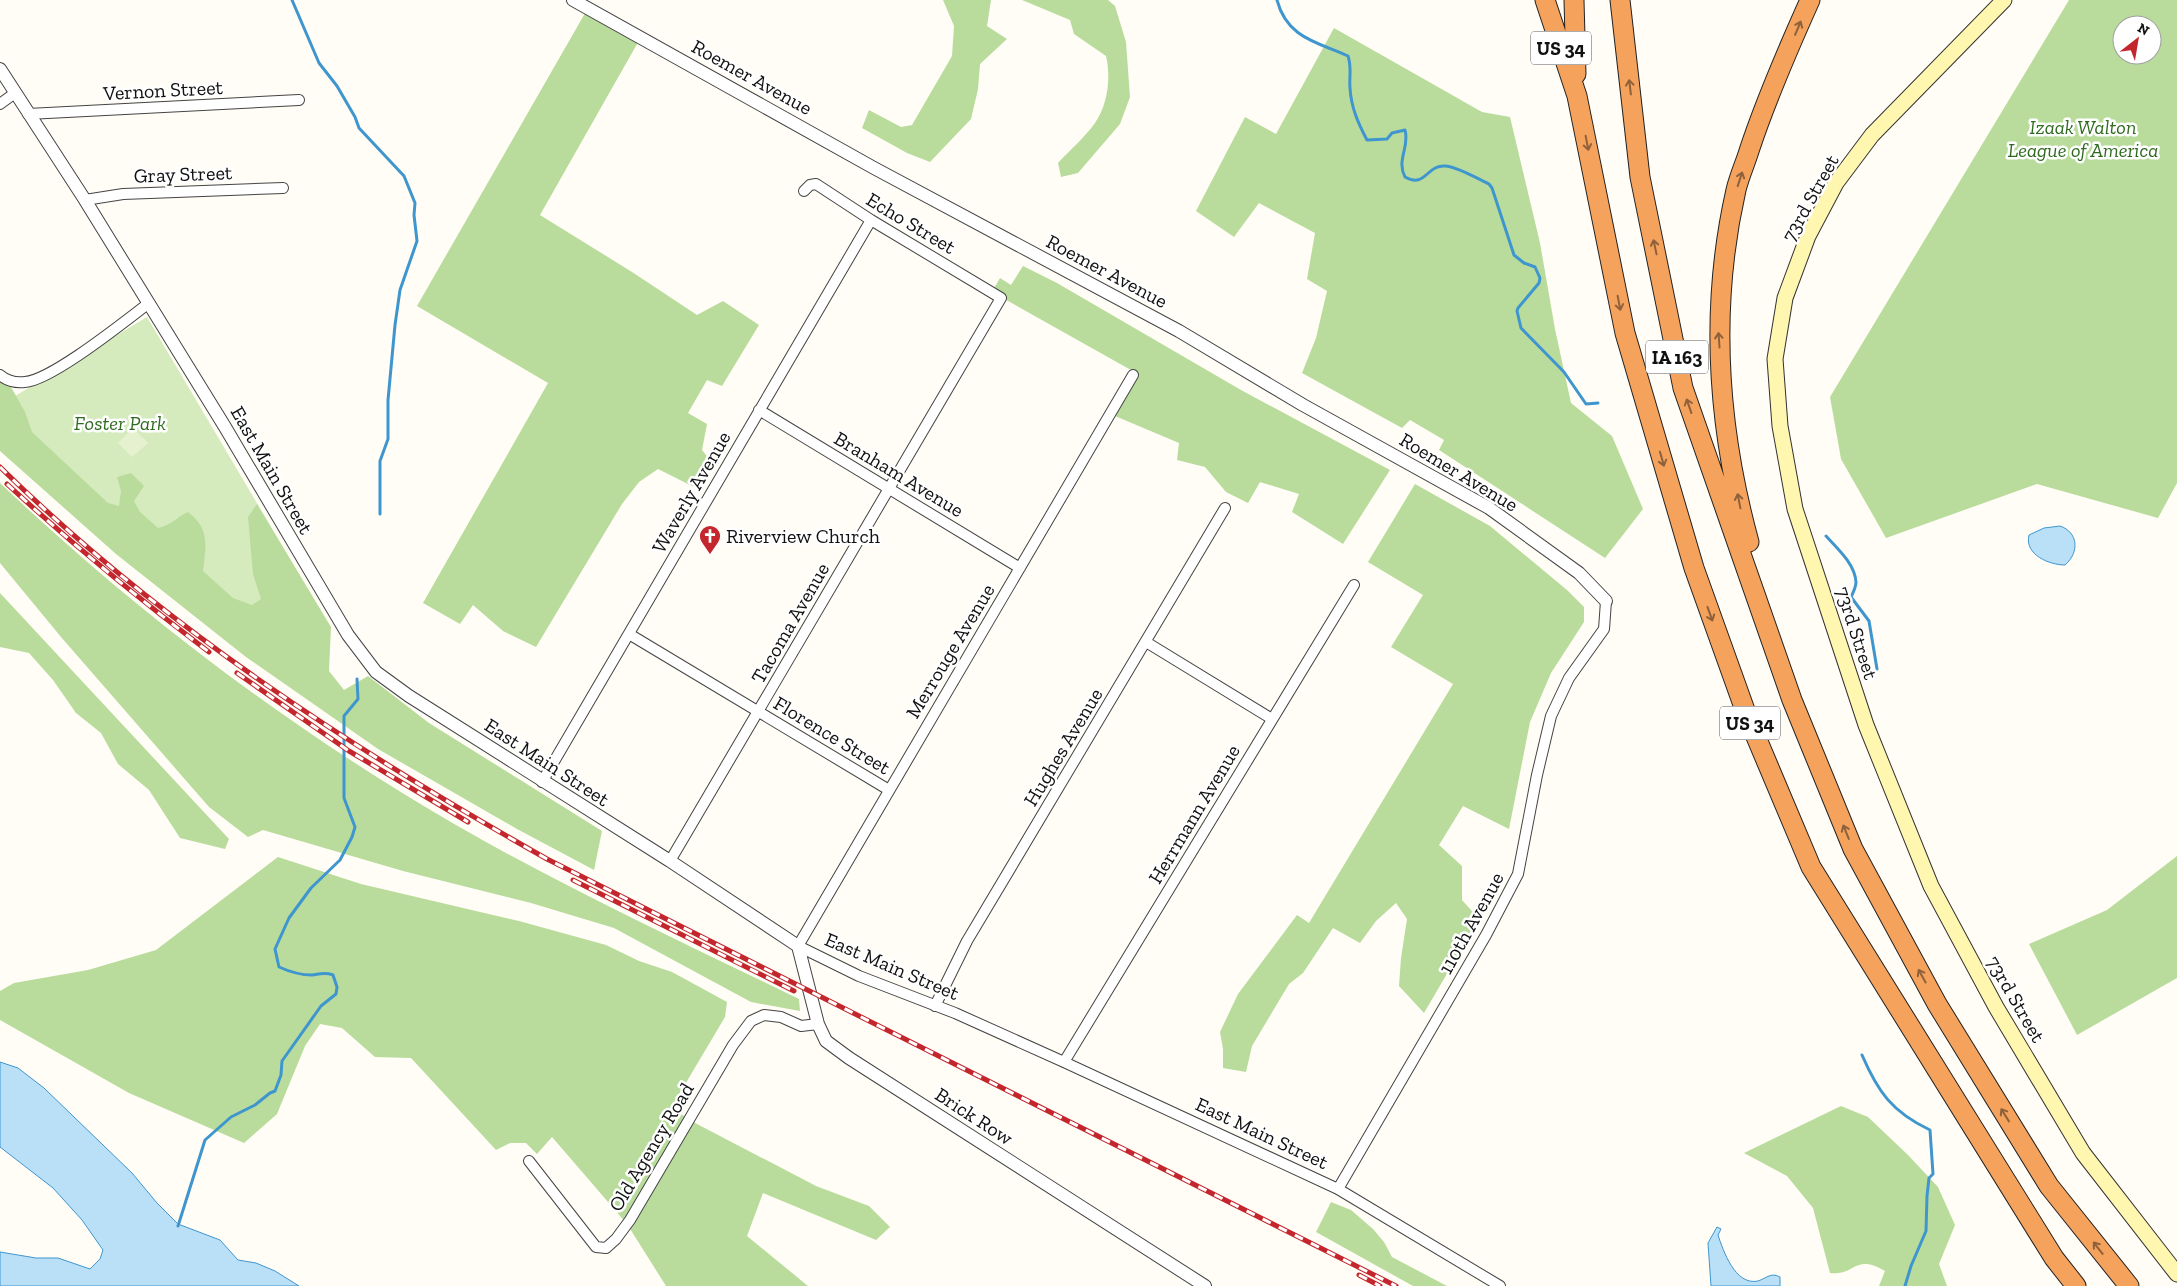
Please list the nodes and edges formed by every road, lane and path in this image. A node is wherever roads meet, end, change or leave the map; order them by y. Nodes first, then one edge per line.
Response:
1 (573, 0) edge
2 (1545, 0) edge
3 (1574, 0) edge
4 (1620, 0) edge
5 (1810, 0) edge
6 (2004, 0) edge
7 (0, 69) edge
8 (15, 93) junction
9 (1577, 96) junction
10 (299, 100) dead end
11 (0, 104) edge
12 (28, 114) junction
13 (283, 188) dead end
14 (804, 191) dead end
15 (85, 200) junction
16 (871, 220) junction
17 (1001, 298) joint
18 (149, 303) junction
19 (1134, 375) dead end
20 (3, 378) edge
21 (759, 410) junction
22 (889, 489) junction
23 (1225, 508) dead end
24 (1020, 568) junction
25 (1354, 585) dead end
26 (1606, 601) joint
27 (629, 634) junction
28 (1146, 642) junction
29 (1792, 700) junction
30 (758, 711) junction
31 (1272, 719) junction
32 (542, 782) junction
33 (889, 790) junction
34 (670, 861) junction
35 (798, 946) junction
36 (935, 1006) junction
37 (818, 1024) junction
38 (1064, 1062) junction
39 (529, 1161) dead end
40 (1338, 1189) junction
41 (2177, 1274) edge
42 (1205, 1286) edge
43 (1500, 1286) edge
44 (2076, 1286) edge
45 (2129, 1286) edge

1 - 26 street, Roemer Avenue
2 - 9 highway, US 34
3 - 9 highway
29 -> 4 highway, IA 163
29 -> 5 highway, US 34
6 - 41 main road, 73rd Street
7 - 8 street, East Main Street
8 - 11 street
8 - 12 street, East Main Street
9 -> 44 highway, US 34
10 - 12 street, Vernon Street
12 - 15 street, East Main Street
13 - 15 street, Gray Street
14 - 16 street, Echo Street
15 - 18 street, East Main Street
16 - 17 street, Echo Street
16 - 21 street, Waverly Avenue
17 - 22 street, Tacoma Avenue
18 - 20 street
18 - 32 street, East Main Street
19 - 24 street, Merrouge Avenue
21 - 22 street, Branham Avenue
21 - 27 street, Waverly Avenue
22 - 24 street, Branham Avenue
22 - 30 street, Tacoma Avenue
23 - 28 street, Hughes Avenue
24 - 33 street, Merrouge Avenue
25 - 31 street, Herrmann Avenue
26 - 40 street, 110th Avenue
27 - 30 street, Florence Street
27 - 32 street, Waverly Avenue
28 - 31 street
28 - 36 street, Hughes Avenue
45 -> 29 highway, US 34
30 - 33 street, Florence Street
30 - 34 street, Tacoma Avenue
31 - 38 street, Herrmann Avenue
32 - 34 street, East Main Street
33 - 35 street, Merrouge Avenue
34 - 35 street, East Main Street
35 - 36 street, East Main Street
35 - 37 street, Brick Row
36 - 38 street, East Main Street
37 - 39 street, Old Agency Road
37 - 42 street, Brick Row
38 - 40 street, East Main Street
40 - 43 street, East Main Street

